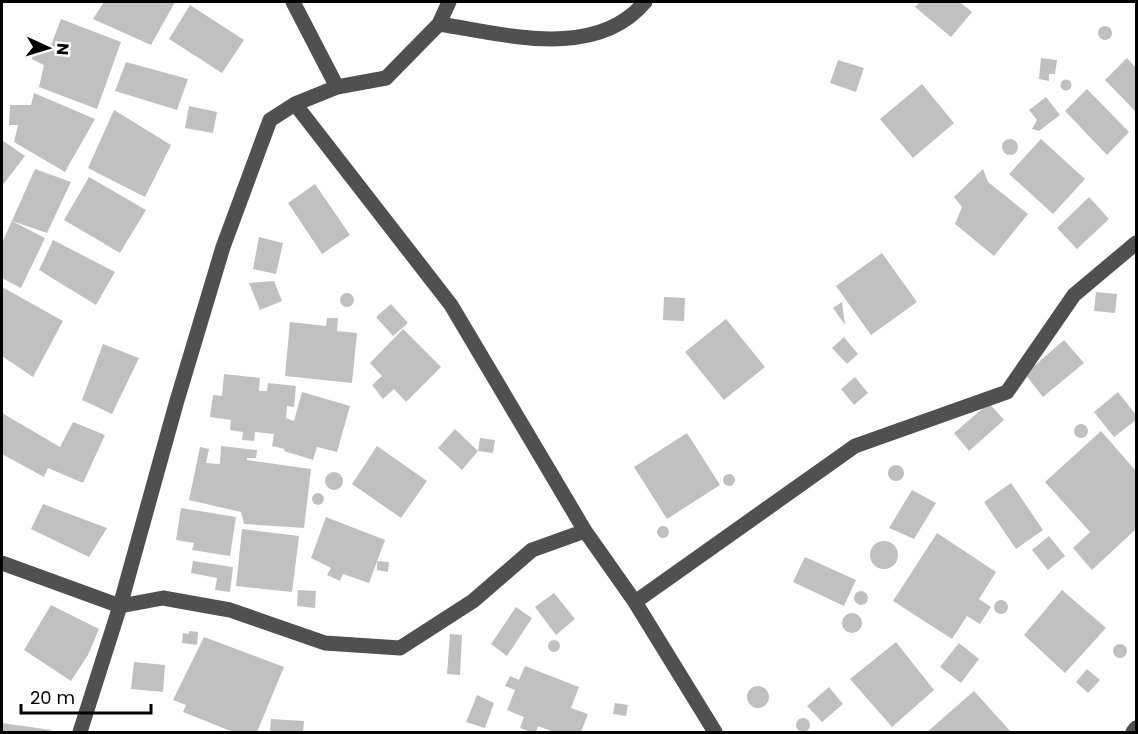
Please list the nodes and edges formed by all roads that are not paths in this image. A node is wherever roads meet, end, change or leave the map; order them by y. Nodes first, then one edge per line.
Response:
1 (293, 2) edge
2 (448, 2) edge
3 (645, 2) edge
4 (439, 24) junction
5 (336, 87) junction
6 (295, 104) junction
7 (1137, 243) edge
8 (585, 531) junction
9 (2, 563) edge
10 (635, 602) junction
11 (120, 606) junction
12 (1137, 728) edge
13 (80, 732) edge
14 (715, 732) edge
15 (1133, 732) edge

1 - 5 street
2 - 4 street
3 - 4 street
4 - 5 street
5 - 6 street
6 - 8 street
6 - 11 street
7 - 10 street
8 - 10 street
8 - 11 street
9 - 11 street
10 - 14 street
11 - 13 street
12 - 15 street

